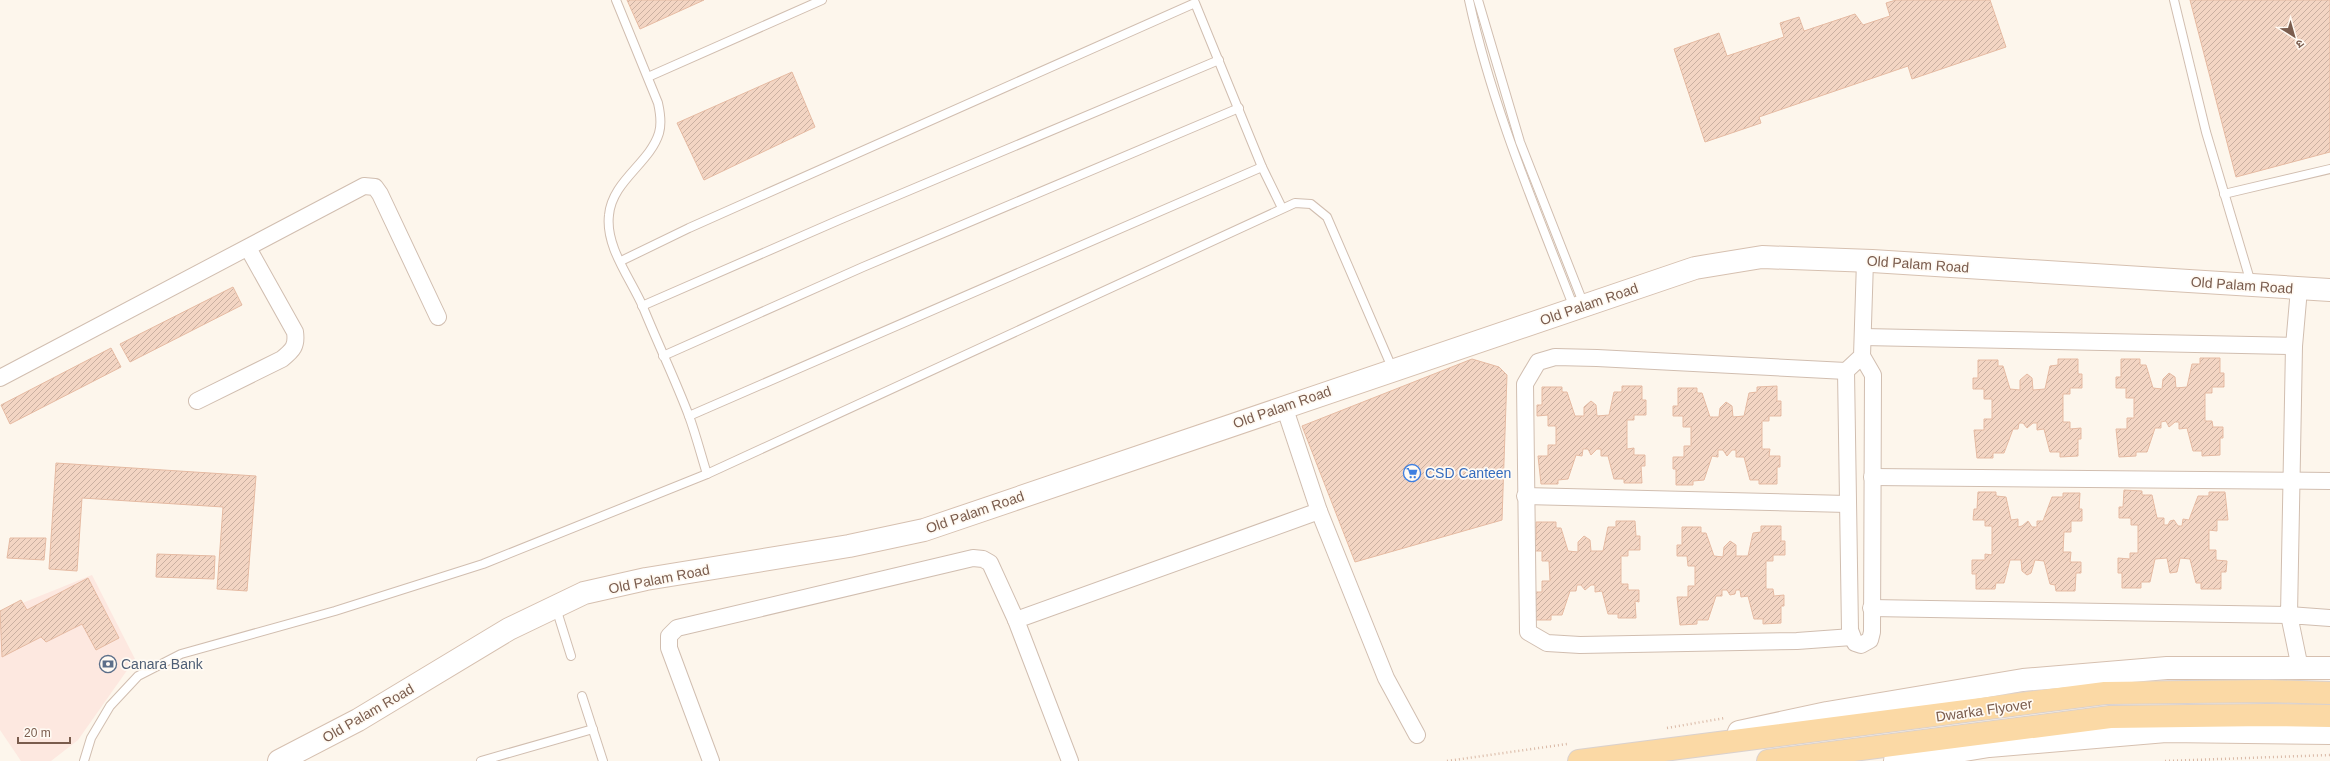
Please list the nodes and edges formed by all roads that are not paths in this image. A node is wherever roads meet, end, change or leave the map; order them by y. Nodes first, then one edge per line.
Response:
1 (616, 0) edge
2 (822, 0) edge
3 (1470, 0) edge
4 (1478, 0) edge
5 (2174, 0) edge
6 (1194, 2) edge
7 (1219, 60) junction
8 (648, 77) junction
9 (1239, 108) junction
10 (1262, 167) junction
11 (2330, 169) edge
12 (2224, 194) junction
13 (1282, 208) junction
14 (248, 248) junction
15 (1865, 260) junction
16 (621, 261) junction
17 (2252, 286) junction
18 (2299, 289) junction
19 (2330, 290) edge
20 (642, 306) junction
21 (1579, 306) junction
22 (438, 317) dead end
23 (1863, 337) junction
24 (2294, 346) junction
25 (663, 356) junction
26 (1862, 356) junction
27 (1392, 370) junction
28 (1846, 371) junction
29 (0, 378) edge
30 (197, 400) dead end
31 (1284, 406) junction
32 (689, 416) junction
33 (707, 474) junction
34 (1872, 477) junction
35 (2291, 479) junction
36 (2330, 481) edge
37 (1525, 496) junction
38 (1847, 504) junction
39 (1319, 511) junction
40 (555, 607) junction
41 (1871, 608) junction
42 (2289, 615) junction
43 (2330, 618) edge
44 (1016, 620) junction
45 (1852, 637) junction
46 (571, 656) dead end
47 (2300, 668) junction
48 (2330, 668) edge
49 (2330, 693) edge
50 (582, 696) dead end
51 (2330, 716) edge
52 (593, 729) junction
53 (2330, 733) edge
54 (1417, 735) dead end
55 (1640, 754) junction
56 (84, 761) edge
57 (279, 761) edge
58 (481, 761) edge
59 (603, 761) edge
60 (711, 761) edge
61 (1070, 761) edge
62 (1579, 761) edge
63 (1768, 761) edge
64 (1895, 761) edge

1 - 8 lane
2 - 8 lane
3 - 21 lane
4 - 21 lane
5 - 12 lane
6 - 7 lane
6 - 16 lane
7 - 9 lane
7 - 20 lane
8 - 16 lane
9 - 10 lane
9 - 25 lane
10 - 13 lane
10 - 32 lane
11 - 12 lane
12 - 17 lane
13 - 27 lane
13 - 33 lane
14 - 22 street
14 - 29 street
14 - 30 street
15 - 17 street, Old Palam Road
15 - 21 street, Old Palam Road
15 - 23 street
16 - 20 lane
17 - 18 street, Old Palam Road
18 - 19 street, Old Palam Road
18 - 24 street
20 - 25 lane
21 - 27 street, Old Palam Road
23 - 24 street
23 - 26 street
24 - 35 street
25 - 32 lane
26 - 28 street
26 - 34 street
27 - 31 street, Old Palam Road
28 - 37 street
28 - 38 street
31 - 39 street
31 - 40 street, Old Palam Road
32 - 33 lane
33 - 56 lane
34 - 35 street
34 - 41 street
35 - 36 street
35 - 42 street
37 - 38 street
37 - 45 street
38 - 45 street
39 - 44 street
39 - 54 street
40 - 46 lane
40 - 57 street, Old Palam Road
41 - 42 street
41 - 45 street
42 - 43 street
42 - 47 street
44 - 60 street
44 - 61 street
47 - 48 street
47 - 55 street
49 - 55 main road, Dwarka Flyover
50 - 52 lane
51 - 63 main road, Dwarka Flyover
52 - 58 lane
52 - 59 lane
53 - 64 street
55 - 62 main road, Dwarka Flyover

